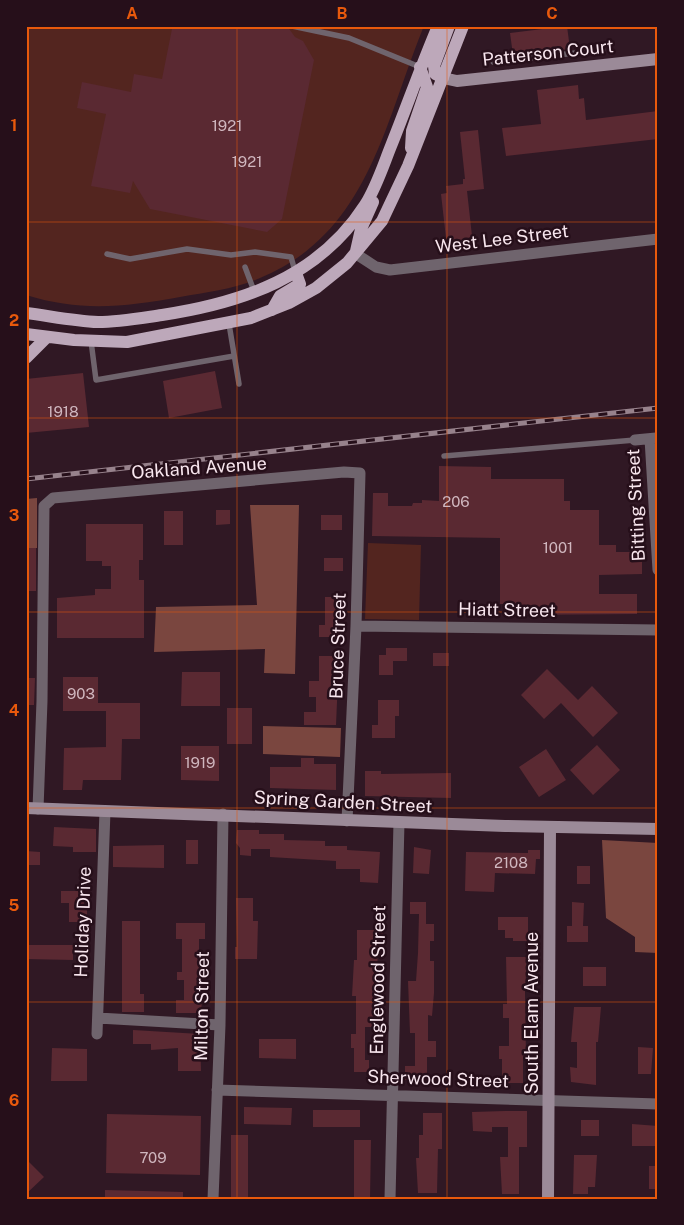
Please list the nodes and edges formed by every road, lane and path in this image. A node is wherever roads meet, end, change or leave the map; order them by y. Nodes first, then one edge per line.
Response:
1 (292, 26) edge
2 (438, 26) edge
3 (449, 26) edge
4 (463, 26) edge
5 (603, 50) dead end
6 (658, 59) edge
7 (493, 62) dead end
8 (420, 68) junction
9 (443, 78) junction
10 (412, 155) junction
11 (379, 177) junction
12 (658, 240) edge
13 (107, 254) dead end
14 (356, 254) junction
15 (245, 267) dead end
16 (296, 273) junction
17 (254, 294) junction
18 (272, 310) junction
19 (26, 313) edge
20 (229, 324) junction
21 (26, 334) edge
22 (46, 338) junction
23 (91, 342) junction
24 (234, 356) junction
25 (26, 358) edge
26 (239, 384) dead end
27 (654, 438) edge
28 (635, 440) joint
29 (444, 456) dead end
30 (360, 472) joint
31 (658, 570) edge
32 (356, 626) junction
33 (658, 630) edge
34 (32, 808) edge
35 (105, 811) junction
36 (223, 814) junction
37 (347, 821) junction
38 (399, 822) junction
39 (550, 827) junction
40 (658, 829) edge
41 (98, 1018) junction
42 (220, 1025) junction
43 (97, 1034) dead end
44 (217, 1090) junction
45 (393, 1095) junction
46 (549, 1099) junction
47 (658, 1104) edge
48 (213, 1199) edge
49 (390, 1199) edge
50 (548, 1199) edge

1 - 8 lane
2 - 8 main road
3 - 9 main road
4 - 9 main road
5 - 7 lane
6 - 9 main road, Patterson Court
8 - 10 main road
8 - 11 main road
9 - 10 main road
10 - 14 main road
11 - 14 main road
11 - 16 main road
12 - 14 street, West Lee Street
13 - 16 lane
14 - 18 main road
15 - 17 lane
16 - 17 main road
16 - 18 main road
17 - 19 main road
18 - 20 main road
20 - 23 main road
20 - 24 lane
21 - 22 main road
22 - 23 main road
22 - 25 main road
23 - 24 lane
24 - 26 lane
27 - 28 street
27 - 31 street, Bitting Street
28 - 29 lane
30 - 32 street, Bruce Street
30 - 34 street, Oakland Avenue
32 - 33 street, Hiatt Street
32 - 37 street, Bruce Street
34 - 35 main road, Spring Garden Street
35 - 36 main road, Spring Garden Street
35 - 41 street, Holiday Drive
36 - 37 main road, Spring Garden Street
36 - 42 street, Milton Street
37 - 38 main road, Spring Garden Street
38 - 39 main road, Spring Garden Street
38 - 45 street, Englewood Street
39 - 40 main road, Spring Garden Street
39 - 46 main road, South Elam Avenue
41 - 42 street
41 - 43 street, Holiday Drive
42 - 44 street, Milton Street
44 - 45 street, Sherwood Street
44 - 48 street, Milton Street
45 - 46 street, Sherwood Street
45 - 49 street, Englewood Street
46 - 47 street, Sherwood Street
46 - 50 main road, South Elam Avenue

